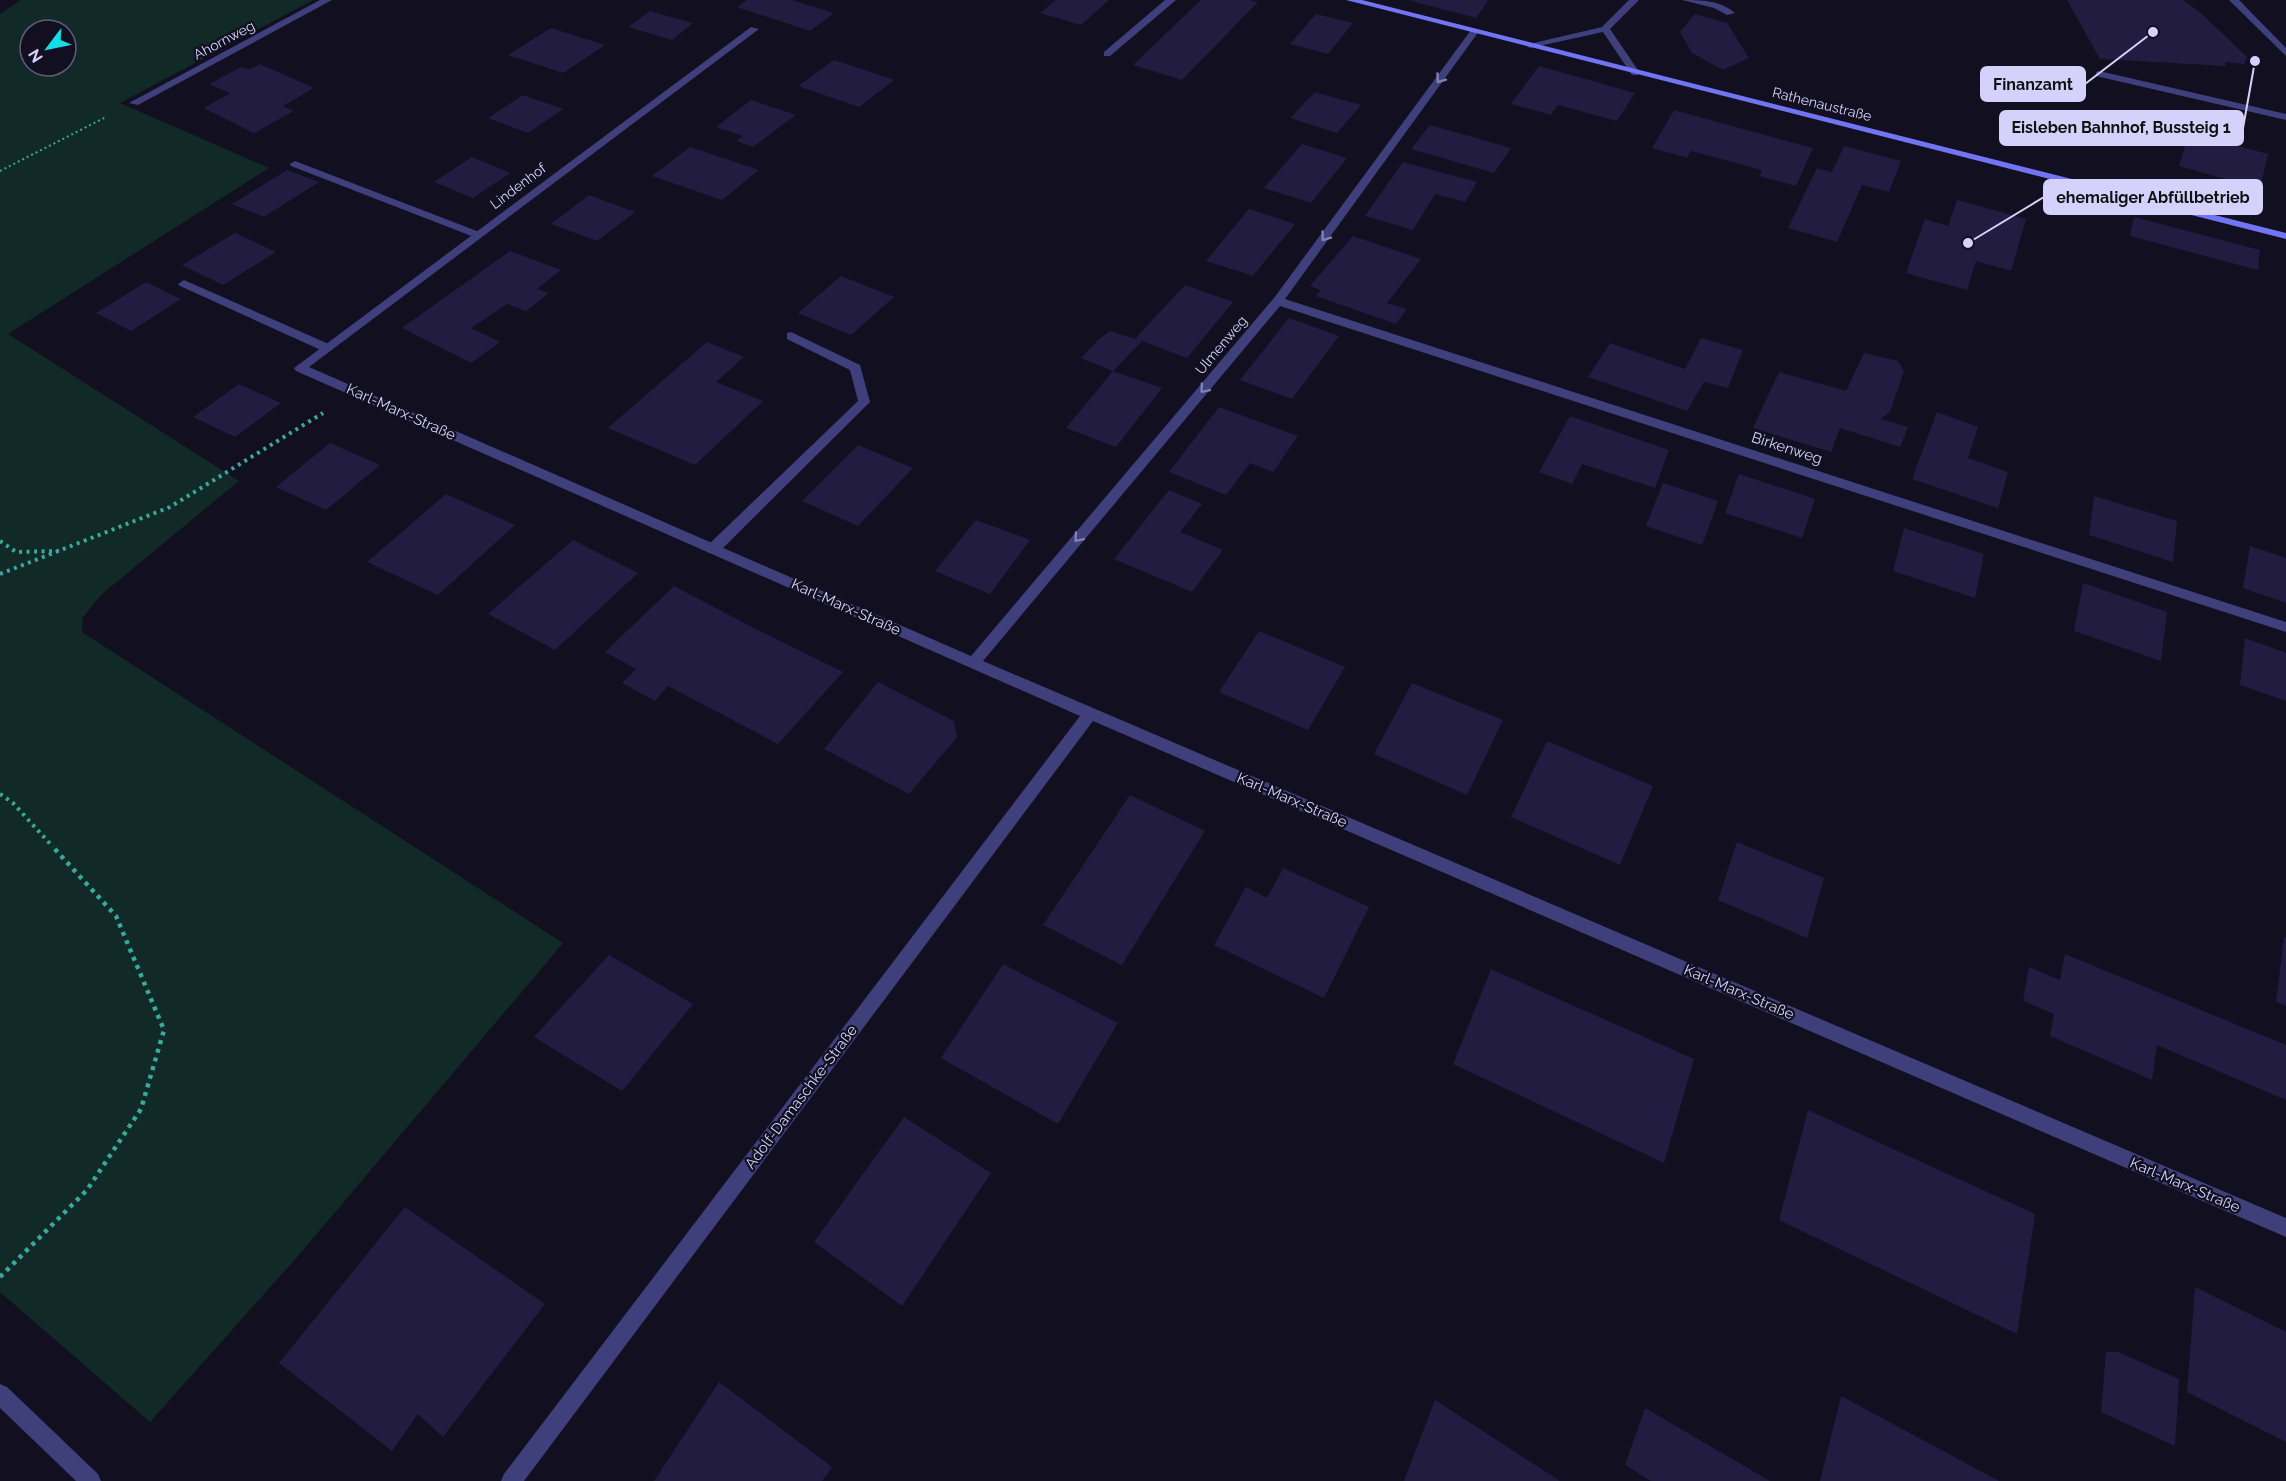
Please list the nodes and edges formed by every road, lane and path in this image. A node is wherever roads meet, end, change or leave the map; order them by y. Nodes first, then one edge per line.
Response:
1 (327, 0) edge
2 (1171, 0) edge
3 (1351, 0) edge
4 (1634, 0) edge
5 (1687, 0) edge
6 (2234, 0) edge
7 (1730, 13) dead end
8 (754, 29) dead end
9 (1605, 29) junction
10 (1474, 32) junction
11 (1530, 45) junction
12 (1107, 54) dead end
13 (2286, 54) edge
14 (1635, 73) junction
15 (2099, 74) dead end
16 (135, 103) joint
17 (2286, 117) edge
18 (295, 164) dead end
19 (0, 171) edge
20 (478, 235) junction
21 (2286, 236) edge
22 (184, 284) dead end
23 (1278, 301) junction
24 (791, 336) dead end
25 (327, 348) junction
26 (300, 368) joint
27 (357, 393) junction
28 (0, 541) edge
29 (713, 549) junction
30 (63, 552) junction
31 (0, 574) edge
32 (2286, 627) edge
33 (973, 663) junction
34 (1091, 712) junction
35 (0, 794) edge
36 (2286, 1228) edge
37 (0, 1277) edge
38 (0, 1394) edge
39 (91, 1481) edge
40 (511, 1481) edge

1 - 16 street, Ahornweg
2 - 12 street
3 - 10 main road, Rathenaustraße
4 - 9 street
5 - 7 street
6 - 13 street
8 - 20 street, Lindenhof
9 - 11 street
9 - 14 street
10 - 11 main road, Rathenaustraße
10 -> 23 street, Ulmenweg
11 - 14 main road, Rathenaustraße
14 - 21 main road, Rathenaustraße
15 - 17 street
16 - 19 path
18 - 20 street
20 - 25 street, Lindenhof
22 - 25 street
23 - 32 street, Birkenweg
23 -> 33 street, Ulmenweg
24 - 29 street
25 - 26 street, Lindenhof
26 - 27 street, Karl-Marx-Straße
27 - 29 street, Karl-Marx-Straße
27 - 30 path
28 - 30 path
29 - 33 street, Karl-Marx-Straße
30 - 31 path
33 - 34 street, Karl-Marx-Straße
34 - 36 street, Karl-Marx-Straße
34 - 40 street, Adolf-Damaschke-Straße
35 - 37 path
38 - 39 street

